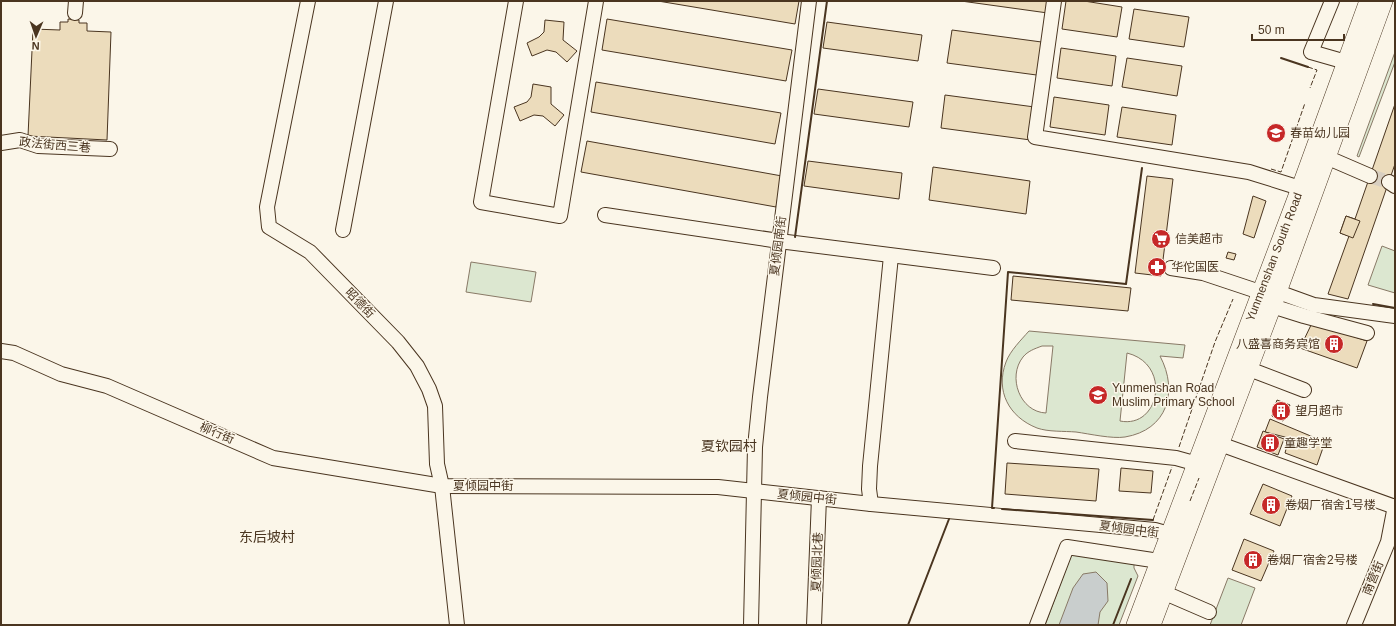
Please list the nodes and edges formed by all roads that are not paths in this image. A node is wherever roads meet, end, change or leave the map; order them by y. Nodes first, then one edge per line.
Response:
1 (308, 1) edge
2 (386, 1) edge
3 (516, 1) edge
4 (596, 1) edge
5 (809, 1) edge
6 (1054, 1) edge
7 (1332, 1) edge
8 (1370, 1) edge
9 (1346, 62) junction
10 (1, 143) edge
11 (110, 149) dead end
12 (1326, 157) junction
13 (1370, 176) tunnel mouth
14 (1300, 188) junction
15 (605, 214) dead end
16 (343, 230) dead end
17 (779, 241) junction
18 (891, 256) junction
19 (993, 268) dead end
20 (1171, 268) dead end
21 (1260, 292) junction
22 (1275, 299) junction
23 (1395, 316) edge
24 (1367, 333) dead end
25 (1, 351) edge
26 (1249, 369) junction
27 (1304, 390) dead end
28 (1015, 441) dead end
29 (1220, 444) junction
30 (1194, 464) junction
31 (442, 486) junction
32 (755, 491) junction
33 (820, 498) junction
34 (871, 504) junction
35 (1395, 507) edge
36 (1169, 534) junction
37 (1392, 543) edge
38 (1159, 561) junction
39 (1164, 593) junction
40 (1209, 612) dead end
41 (457, 625) edge
42 (751, 625) edge
43 (814, 625) edge
44 (1038, 625) edge
45 (1135, 625) edge
46 (1152, 625) edge
47 (1354, 625) edge

1 - 31 street, 昭德街
2 - 16 street
3 - 4 street
5 - 17 street, 夏倾园南街
6 - 14 street
7 - 9 street
8 - 9 main road, Yunmenshan South Road
8 - 12 main road, Yunmenshan South Road
9 - 14 main road, Yunmenshan South Road
10 - 11 street, 政法街西三巷
12 - 13 street
12 - 22 main road, Yunmenshan South Road
14 - 21 main road, Yunmenshan South Road
15 - 17 street
17 - 18 street
17 - 32 street, 夏倾园南街
18 - 19 street
18 - 34 street
20 - 21 street
21 - 30 main road, Yunmenshan South Road
22 - 23 street
22 - 24 street
22 - 26 main road, Yunmenshan South Road
25 - 31 street, 柳行街
26 - 27 street
26 - 29 main road, Yunmenshan South Road
28 - 30 street
29 - 35 street
29 - 39 main road, Yunmenshan South Road
30 - 36 main road, Yunmenshan South Road
31 - 32 street, 夏倾园中街
31 - 41 street, 昭德街
32 - 33 street, 夏倾园中街
32 - 42 street, 夏倾园南街
33 - 34 street, 夏倾园中街
33 - 43 street, 夏倾园北巷
34 - 36 street, 夏倾园中街
35 - 37 street, 南营街
36 - 38 main road, Yunmenshan South Road
37 - 47 street, 南营街
38 - 44 street
38 - 45 main road, Yunmenshan South Road
39 - 40 street
39 - 46 main road, Yunmenshan South Road

